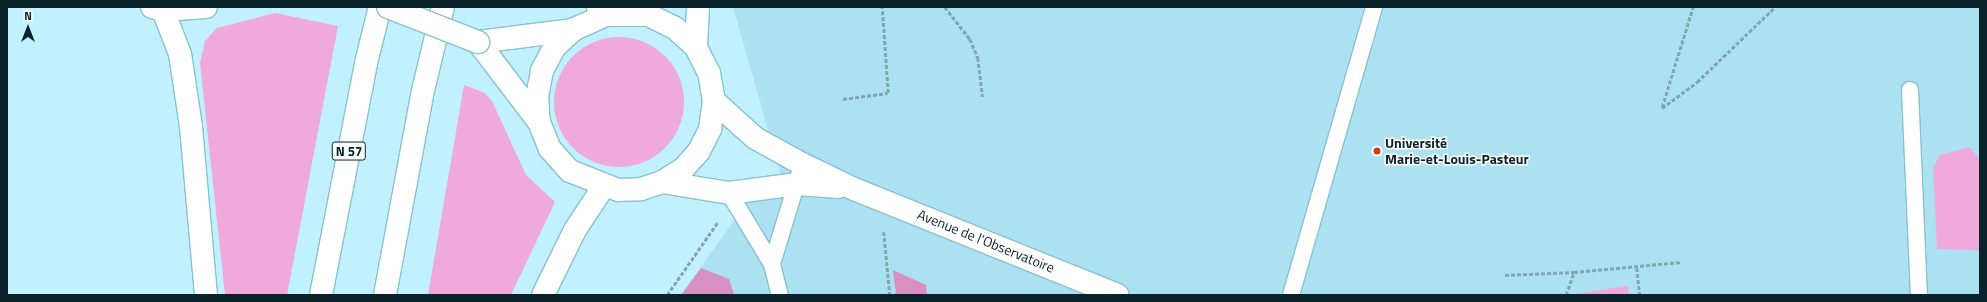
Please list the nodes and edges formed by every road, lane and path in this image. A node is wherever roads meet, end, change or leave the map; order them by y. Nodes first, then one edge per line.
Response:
1 (206, 7) edge
2 (380, 7) edge
3 (388, 7) edge
4 (443, 7) edge
5 (698, 7) edge
6 (882, 7) edge
7 (945, 7) edge
8 (1374, 7) edge
9 (1693, 7) edge
10 (1775, 7) edge
11 (157, 9) edge
12 (602, 11) edge
13 (652, 11) edge
14 (573, 30) junction
15 (478, 42) junction
16 (696, 47) junction
17 (1910, 90) dead end
18 (983, 97) dead end
19 (843, 99) dead end
20 (714, 101) junction
21 (539, 122) junction
22 (800, 174) junction
23 (662, 182) junction
24 (604, 186) junction
25 (729, 193) junction
26 (720, 219) dead end
27 (884, 231) dead end
28 (1680, 262) dead end
29 (772, 264) junction
30 (1637, 268) junction
31 (1574, 272) junction
32 (1506, 275) dead end
33 (206, 295) edge
34 (321, 295) edge
35 (385, 295) edge
36 (543, 295) edge
37 (666, 295) edge
38 (780, 295) edge
39 (890, 295) edge
40 (1118, 295) edge
41 (1291, 295) edge
42 (1566, 295) edge
43 (1640, 295) edge
44 (1919, 295) edge

1 - 11 main road
2 - 34 main road, N 57
3 - 15 main road, bridge
4 - 35 main road
5 - 16 main road
6 - 19 path
7 - 18 path
8 - 41 lane
9 - 10 path
11 - 33 main road
12 - 13 main road
12 - 14 main road
13 - 16 main road
14 - 15 main road
14 - 21 main road
15 - 21 main road
16 - 20 main road
17 - 44 lane
20 - 22 main road, Avenue de l'Observatoire
20 - 23 main road
21 - 24 main road
22 - 25 main road
22 - 29 lane
22 - 40 main road, Avenue de l'Observatoire
23 - 24 main road
23 - 25 main road
24 - 36 main road
25 - 29 lane
26 - 37 path
27 - 39 path
28 - 30 path
29 - 38 lane
30 - 31 path
30 - 43 path
31 - 32 path
31 - 42 path

